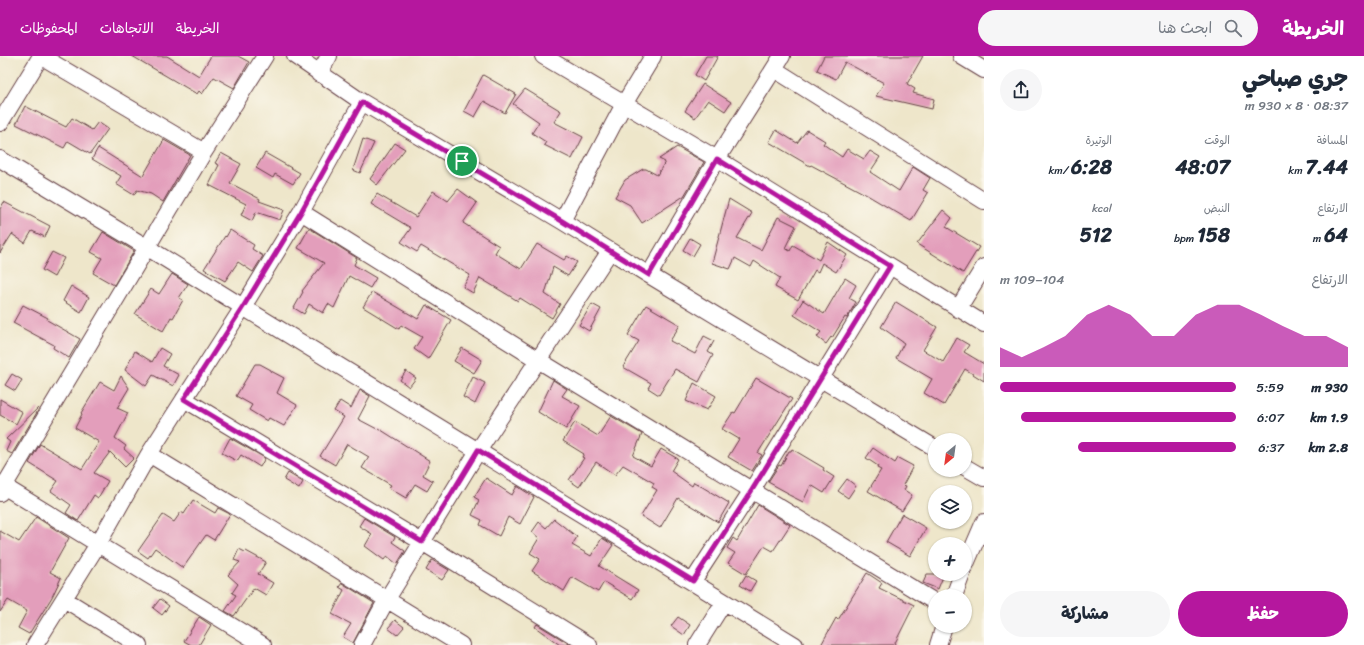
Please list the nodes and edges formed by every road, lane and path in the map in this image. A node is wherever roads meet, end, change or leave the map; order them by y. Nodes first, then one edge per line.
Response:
1 (41, 56) edge
2 (265, 56) edge
3 (295, 56) edge
4 (329, 56) edge
5 (543, 56) edge
6 (653, 56) edge
7 (961, 56) edge
8 (778, 63) edge
9 (984, 70) edge
10 (319, 74) junction
11 (362, 102) junction
12 (624, 104) junction
13 (0, 123) edge
14 (204, 152) junction
15 (0, 159) edge
16 (717, 159) junction
17 (984, 201) edge
18 (301, 212) junction
19 (562, 221) junction
20 (148, 248) junction
21 (610, 251) junction
22 (890, 266) junction
23 (984, 267) edge
24 (649, 275) junction
25 (243, 307) junction
26 (958, 309) junction
27 (984, 324) edge
28 (538, 360) junction
29 (820, 378) junction
30 (184, 399) junction
31 (928, 444) edge
32 (478, 450) junction
33 (149, 454) junction
34 (972, 471) edge
35 (984, 478) edge
36 (1, 488) edge
37 (752, 490) junction
38 (984, 522) edge
39 (422, 542) junction
40 (98, 544) junction
41 (972, 550) edge
42 (693, 581) junction
43 (928, 598) edge
44 (64, 599) junction
45 (387, 599) junction
46 (724, 602) junction
47 (942, 633) edge
48 (35, 645) edge
49 (139, 645) edge
50 (263, 645) edge
51 (362, 645) edge
52 (461, 645) edge
53 (589, 645) edge
54 (697, 645) edge
55 (795, 645) edge
56 (938, 645) edge

1 - 13 street
1 - 14 street
2 - 14 street
3 - 10 street
4 - 10 street
5 - 12 street
6 - 12 street
7 - 9 street
8 - 16 street
8 - 17 street
10 - 11 street
11 - 18 street
11 - 19 street
12 - 16 street
12 - 19 street
14 - 20 street
15 - 20 street
16 - 22 street
16 - 24 street
18 - 25 street
18 - 28 street
19 - 21 street
20 - 25 street
20 - 36 street
21 - 24 street
21 - 28 street
22 - 26 street
22 - 29 street
23 - 26 street
24 - 29 street
25 - 30 street
25 - 32 street
26 - 27 street
28 - 32 street
28 - 37 street
29 - 31 street
29 - 37 street
30 - 33 street
30 - 39 street
32 - 39 street
32 - 42 street
33 - 40 street
33 - 45 street
34 - 35 street
36 - 40 street
37 - 42 street
37 - 43 street
38 - 41 street
39 - 45 street
39 - 53 street
40 - 44 street
40 - 50 street
42 - 46 street
44 - 48 street
44 - 49 street
45 - 51 street
45 - 52 street
46 - 54 street
46 - 55 street
47 - 56 street

